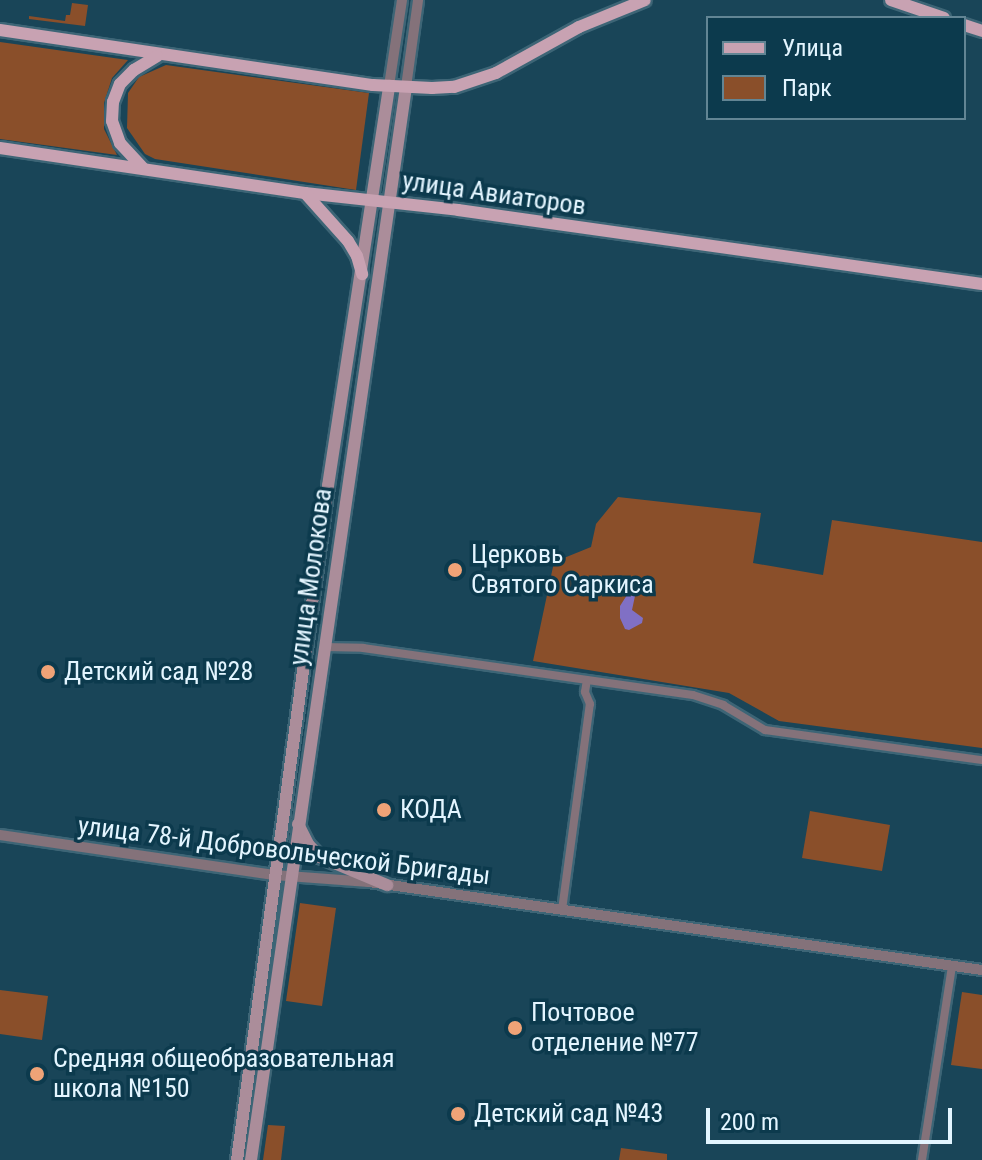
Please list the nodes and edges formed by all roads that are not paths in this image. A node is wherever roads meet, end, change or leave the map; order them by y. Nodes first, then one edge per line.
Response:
1 (402, 0) edge
2 (418, 0) edge
3 (645, 0) edge
4 (891, 0) edge
5 (938, 16) edge
6 (0, 30) edge
7 (160, 55) junction
8 (389, 86) junction
9 (406, 87) junction
10 (0, 148) edge
11 (144, 169) junction
12 (305, 193) junction
13 (373, 201) junction
14 (389, 203) junction
15 (362, 274) junction
16 (982, 284) edge
17 (324, 647) junction
18 (587, 680) junction
19 (982, 760) edge
20 (298, 824) junction
21 (0, 835) edge
22 (290, 874) junction
23 (274, 875) junction
24 (387, 885) junction
25 (562, 910) junction
26 (952, 966) junction
27 (982, 970) edge
28 (237, 1160) edge
29 (251, 1160) edge
30 (922, 1160) edge

1 - 8 street, улица Молокова
2 - 9 street, улица Молокова
3 - 9 main road
4 - 5 main road
6 - 7 main road
7 - 8 main road
7 - 11 main road
8 - 9 main road
8 - 13 main road, улица Молокова
9 - 14 main road, улица Молокова
10 - 11 main road, улица Авиаторов
11 - 12 main road, улица Авиаторов
12 - 13 main road, улица Авиаторов
12 - 15 main road
13 - 14 main road, улица Авиаторов
13 - 15 main road, улица Молокова
14 - 16 main road, улица Авиаторов
14 - 17 main road, улица Молокова
15 - 23 main road, улица Молокова
17 - 18 street
17 - 20 main road, улица Молокова
18 - 19 street
18 - 25 street
20 - 22 main road, улица Молокова
20 - 24 main road
21 - 23 street, улица 78-й Добровольческой Бригады
22 - 23 street, улица 78-й Добровольческой Бригады
22 - 24 street, улица 78-й Добровольческой Бригады
22 - 29 main road, улица Молокова
23 - 28 main road, улица Молокова
24 - 25 street, улица 78-й Добровольческой Бригады
25 - 26 street, улица 78-й Добровольческой Бригады
26 - 27 street, улица 78-й Добровольческой Бригады
26 - 30 street

